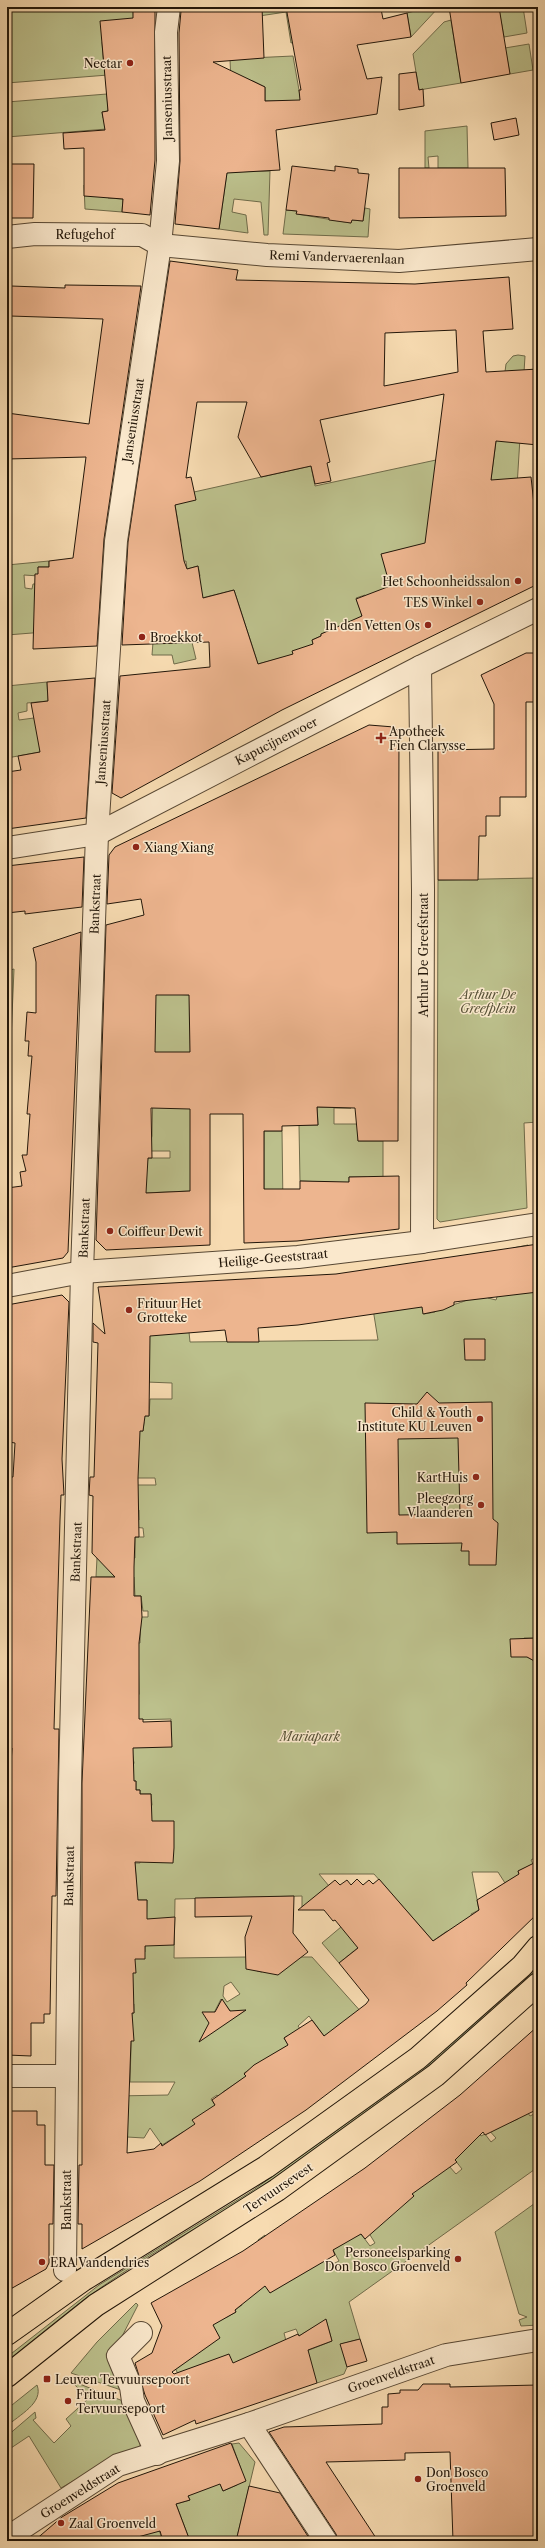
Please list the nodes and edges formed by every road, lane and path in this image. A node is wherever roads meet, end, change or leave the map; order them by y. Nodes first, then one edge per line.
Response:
1 (169, 7) edge
2 (7, 237) edge
3 (160, 245) junction
4 (538, 249) edge
5 (538, 609) edge
6 (420, 667) junction
7 (97, 834) junction
8 (7, 848) edge
9 (538, 1224) edge
10 (422, 1242) junction
11 (82, 1272) junction
12 (7, 1286) edge
13 (538, 1947) edge
14 (538, 1984) edge
15 (7, 2076) edge
16 (67, 2076) junction
17 (66, 2262) dead end
18 (141, 2333) dead end
19 (7, 2334) edge
20 (538, 2340) edge
21 (7, 2376) edge
22 (249, 2424) junction
23 (157, 2454) junction
24 (7, 2538) edge
25 (326, 2541) edge

1 - 3 street, Janseniusstraat
2 - 3 street, Refugehof
3 - 4 street, Remi Vandervaerenlaan
3 - 7 street, Janseniusstraat
5 - 6 street, Kapucijnenvoer
6 - 7 street, Kapucijnenvoer
6 - 10 street, Arthur De Greefstraat
7 - 8 street, Kapucijnenvoer
7 - 11 street, Bankstraat
9 - 10 street, Heilige-Geeststraat
10 - 11 street, Heilige-Geeststraat
11 - 12 street, Heilige-Geeststraat
11 - 16 street, Bankstraat
13 - 19 main road, Tervuursevest
14 - 21 main road, Tervuursevest
15 - 16 street
16 - 17 street, Bankstraat
18 - 23 street
20 - 22 street, Groenveldstraat
22 - 23 street, Groenveldstraat
22 - 25 street
23 - 24 street, Groenveldstraat

